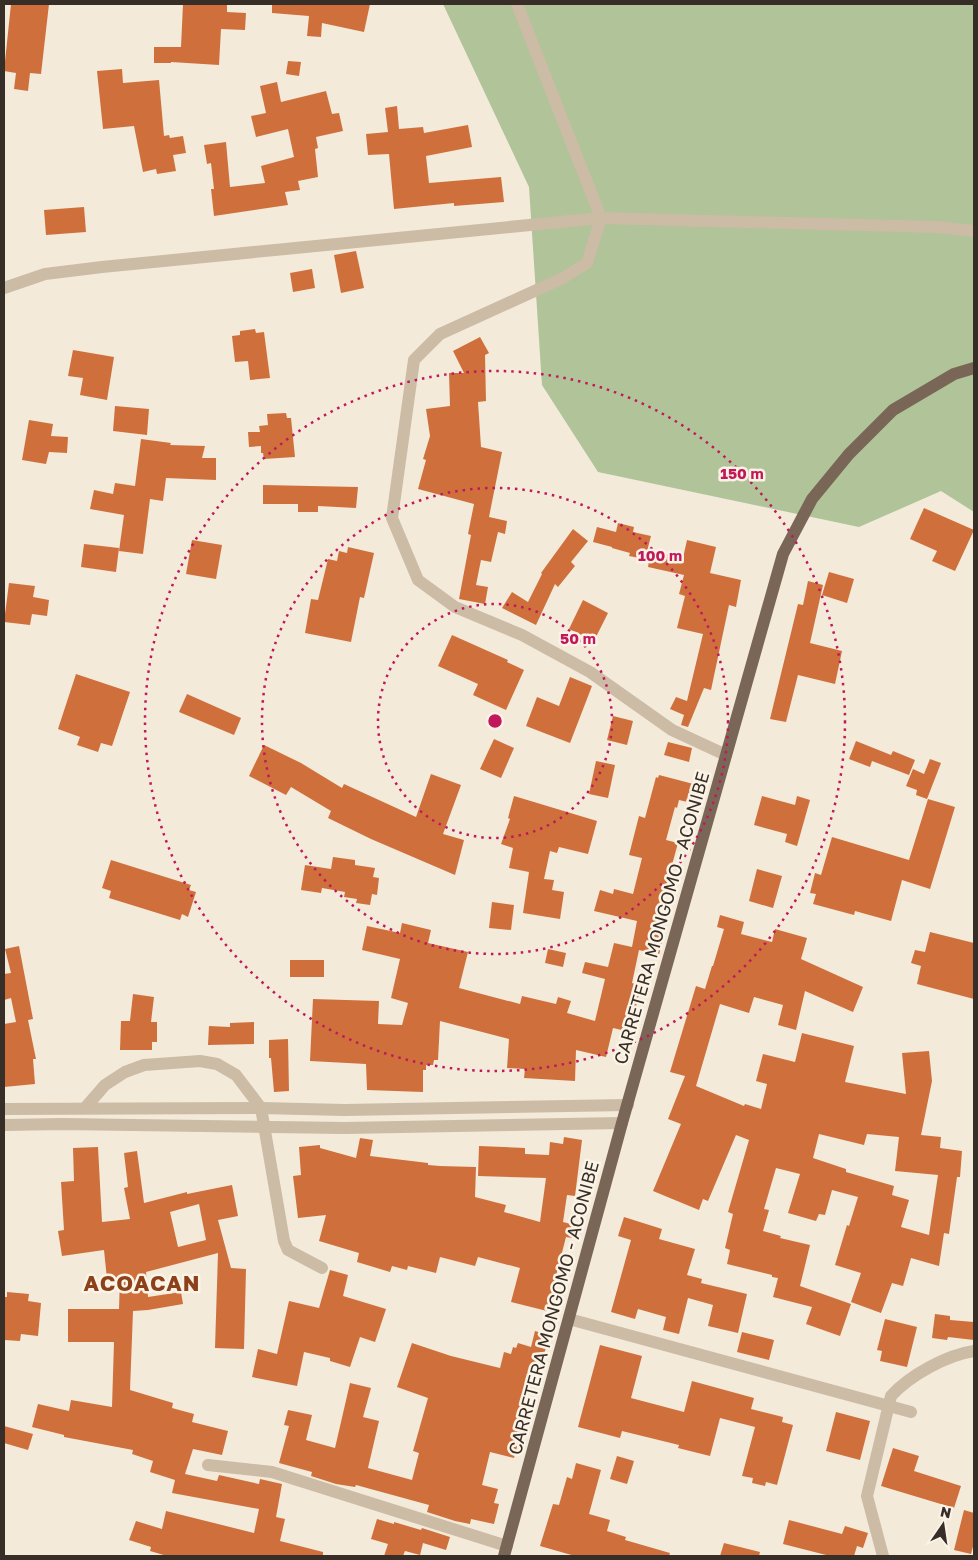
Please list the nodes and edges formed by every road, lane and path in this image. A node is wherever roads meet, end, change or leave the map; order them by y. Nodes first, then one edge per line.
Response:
1 (517, 4) edge
2 (601, 218) junction
3 (974, 231) edge
4 (4, 288) edge
5 (974, 368) edge
6 (726, 755) junction
7 (628, 1105) junction
8 (85, 1108) junction
9 (261, 1108) junction
10 (4, 1109) edge
11 (622, 1123) junction
12 (4, 1126) edge
13 (265, 1127) junction
14 (322, 1268) dead end
15 (569, 1319) junction
16 (974, 1351) edge
17 (888, 1406) junction
18 (911, 1412) dead end
19 (208, 1465) dead end
20 (505, 1551) edge
21 (883, 1556) edge

1 - 2 street
2 - 3 street
2 - 4 street
2 - 6 street
5 - 6 main road, CARRETERA MONGOMO - ACONIBE
6 - 7 main road, CARRETERA MONGOMO - ACONIBE
7 - 9 street
7 - 11 main road, CARRETERA MONGOMO - ACONIBE
8 - 9 street
8 - 9 street
8 - 10 street
9 - 13 street
11 - 13 street
11 - 15 main road, CARRETERA MONGOMO - ACONIBE
12 - 13 street
13 - 14 street
15 - 17 street
15 - 20 main road, CARRETERA MONGOMO - ACONIBE
16 - 17 street
17 - 18 street
17 - 21 street
19 - 20 street

